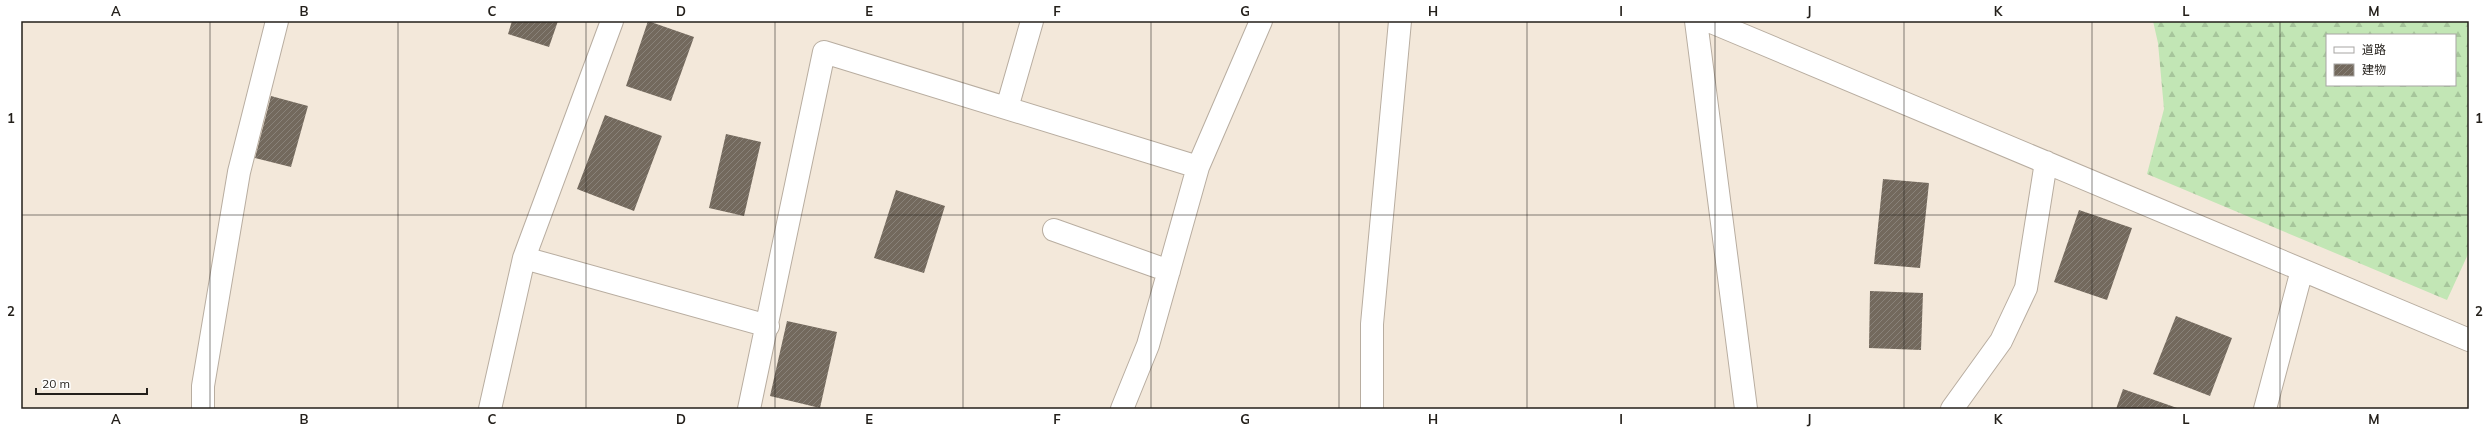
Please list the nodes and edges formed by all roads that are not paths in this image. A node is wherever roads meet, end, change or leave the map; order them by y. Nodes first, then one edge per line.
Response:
1 (277, 21) edge
2 (612, 21) edge
3 (1032, 21) edge
4 (1260, 21) edge
5 (1400, 21) edge
6 (1696, 21) edge
7 (1709, 21) edge
8 (1007, 108) junction
9 (2046, 162) junction
10 (1198, 167) junction
11 (1054, 230) dead end
12 (524, 258) junction
13 (2302, 270) junction
14 (1169, 271) junction
15 (768, 326) junction
16 (2469, 340) edge
17 (203, 409) edge
18 (490, 409) edge
19 (749, 409) edge
20 (1122, 409) edge
21 (1372, 409) edge
22 (1746, 409) edge
23 (1952, 409) edge
24 (2265, 409) edge

1 - 17 street
2 - 12 street
3 - 8 street
4 - 10 street
5 - 21 street
6 - 22 street
7 - 9 street
8 - 10 street
8 - 15 street
9 - 13 street
9 - 23 street
10 - 14 street
11 - 14 street
12 - 15 street
12 - 18 street
13 - 16 street
13 - 24 street
14 - 20 street
15 - 19 street

